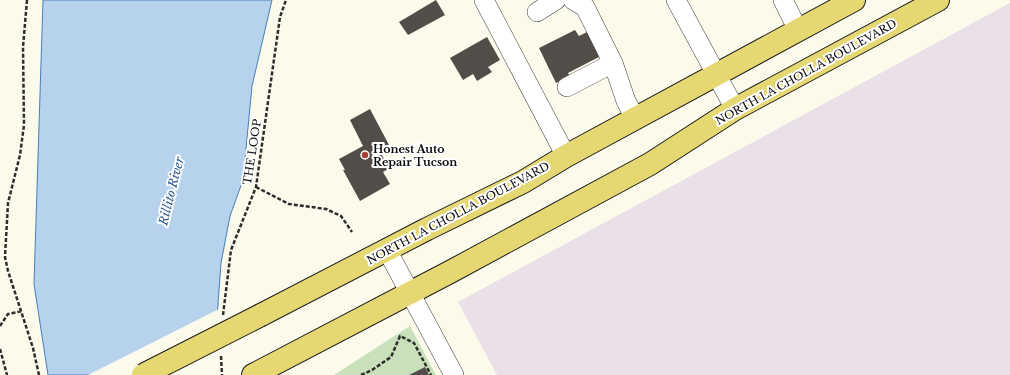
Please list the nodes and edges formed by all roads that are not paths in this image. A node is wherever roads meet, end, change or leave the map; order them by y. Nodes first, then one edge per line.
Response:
1 (484, 0) edge
2 (556, 0) edge
3 (676, 0) edge
4 (783, 0) edge
5 (854, 0) edge
6 (938, 0) edge
7 (586, 2) edge
8 (537, 12) dead end
9 (798, 30) junction
10 (613, 62) junction
11 (716, 74) junction
12 (567, 87) dead end
13 (735, 109) junction
14 (635, 118) junction
15 (566, 156) junction
16 (387, 250) junction
17 (410, 292) junction
18 (256, 373) edge
19 (143, 375) edge
20 (454, 375) edge

1 - 15 street
2 - 8 street
3 - 11 street
4 - 9 street
5 - 9 main road, NORTH LA CHOLLA BOULEVARD
6 - 13 main road, NORTH LA CHOLLA BOULEVARD
7 - 10 street
9 - 11 main road, NORTH LA CHOLLA BOULEVARD
10 - 12 street
10 - 14 street
11 - 13 street
11 - 14 main road, NORTH LA CHOLLA BOULEVARD
13 - 17 main road, NORTH LA CHOLLA BOULEVARD
14 - 15 main road, NORTH LA CHOLLA BOULEVARD
15 - 16 main road, NORTH LA CHOLLA BOULEVARD
16 - 17 street
16 - 19 main road, NORTH LA CHOLLA BOULEVARD, bridge
17 - 18 main road, NORTH LA CHOLLA BOULEVARD
17 - 20 street

